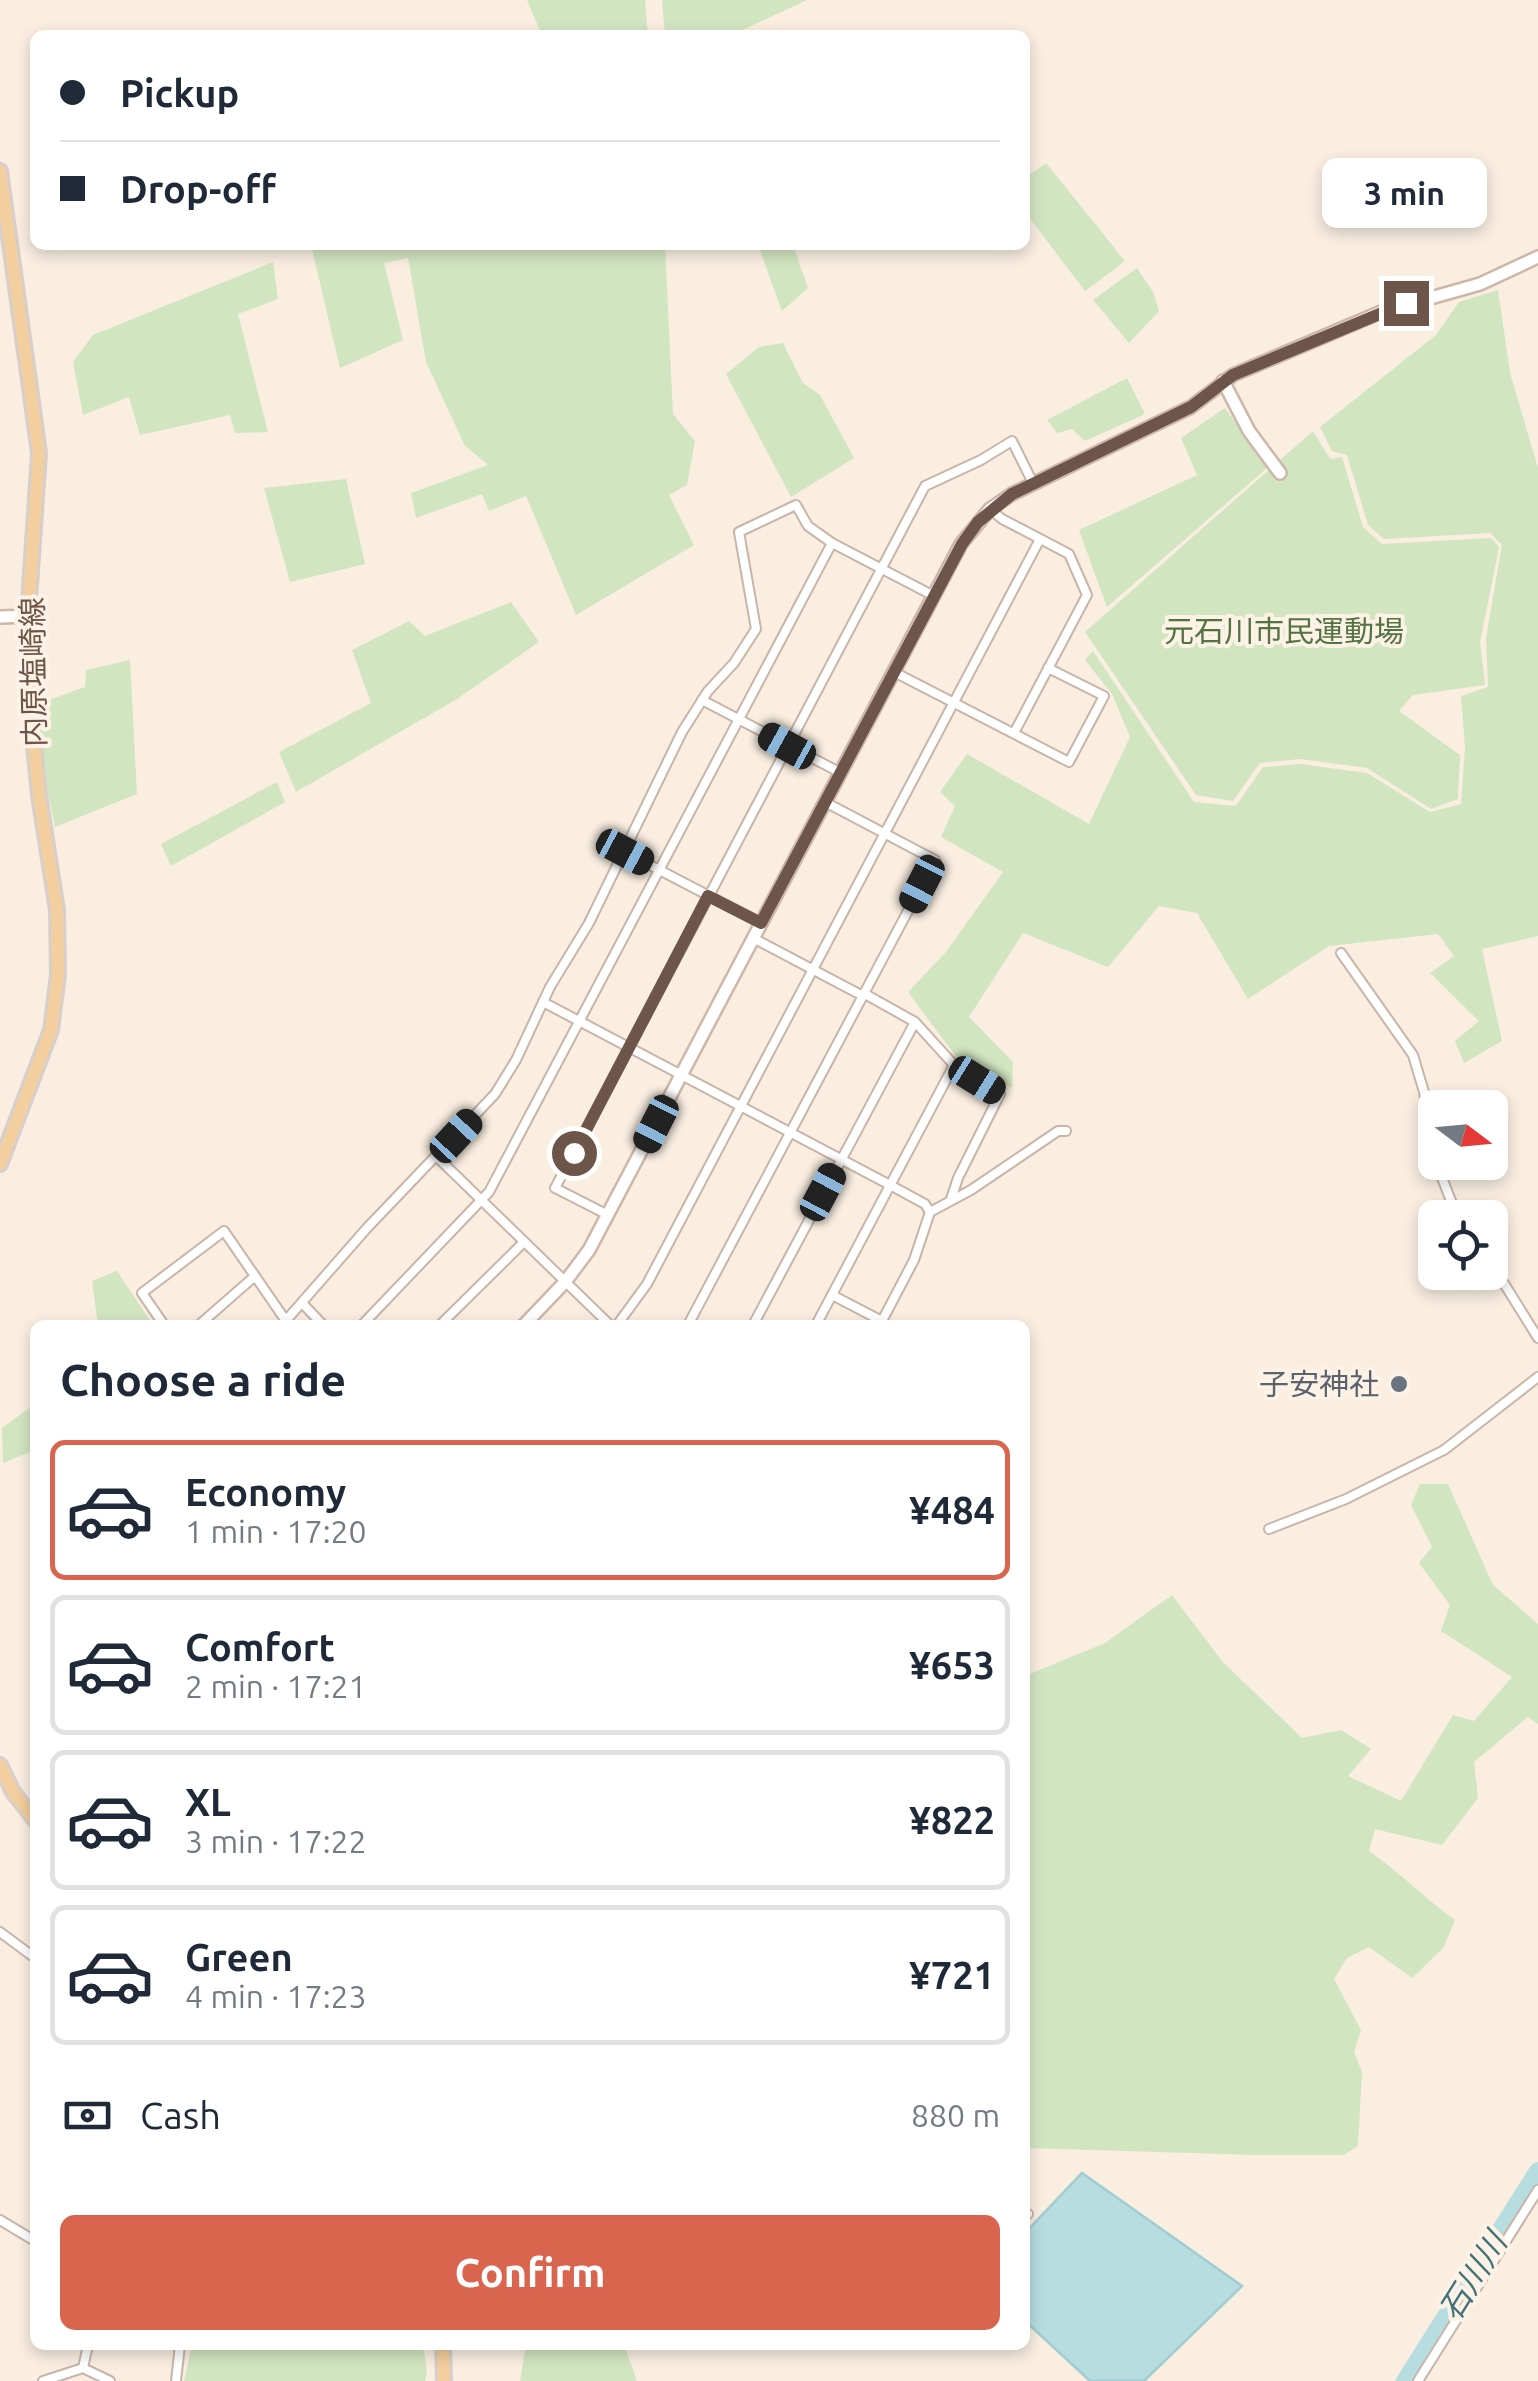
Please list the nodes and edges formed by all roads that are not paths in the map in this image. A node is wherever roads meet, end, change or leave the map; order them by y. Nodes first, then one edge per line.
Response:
1 (0, 172) edge
2 (1538, 257) edge
3 (1222, 382) junction
4 (1280, 473) dead end
5 (1033, 483) junction
6 (990, 509) junction
7 (1040, 539) junction
8 (832, 543) junction
9 (880, 568) junction
10 (934, 596) junction
11 (28, 616) junction
12 (0, 617) edge
13 (1048, 668) junction
14 (894, 672) junction
15 (702, 700) junction
16 (953, 702) junction
17 (739, 719) junction
18 (1014, 733) junction
19 (787, 746) junction
20 (840, 773) junction
21 (826, 802) junction
22 (884, 833) junction
23 (625, 852) junction
24 (658, 870) junction
25 (708, 896) junction
26 (761, 923) junction
27 (753, 938) junction
28 (1341, 952) dead end
29 (812, 969) junction
30 (864, 995) junction
31 (544, 1002) junction
32 (578, 1021) junction
33 (915, 1022) junction
34 (628, 1047) junction
35 (954, 1065) junction
36 (682, 1075) junction
37 (1423, 1090) edge
38 (740, 1106) junction
39 (1066, 1131) dead end
40 (791, 1132) junction
41 (436, 1156) junction
42 (840, 1158) junction
43 (0, 1164) edge
44 (890, 1185) junction
45 (951, 1199) junction
46 (481, 1200) junction
47 (930, 1212) junction
48 (608, 1215) junction
49 (524, 1242) junction
50 (256, 1276) junction
51 (565, 1282) junction
52 (1508, 1290) edge
53 (832, 1295) junction
54 (303, 1304) junction
55 (161, 1320) edge
56 (204, 1320) edge
57 (282, 1320) edge
58 (287, 1320) edge
59 (318, 1320) edge
60 (367, 1320) edge
61 (445, 1320) edge
62 (529, 1320) edge
63 (607, 1320) edge
64 (617, 1320) edge
65 (691, 1320) edge
66 (756, 1320) edge
67 (819, 1320) edge
68 (880, 1320) edge
69 (883, 1320) edge
70 (1538, 1338) edge
71 (1538, 1377) edge
72 (1268, 1528) dead end
73 (0, 1766) edge
74 (20, 1801) junction
75 (30, 1804) edge
76 (30, 1814) edge
77 (0, 1932) edge
78 (30, 1954) edge
79 (1538, 2190) edge
80 (0, 2220) edge
81 (30, 2238) edge
82 (87, 2350) edge
83 (179, 2350) edge
84 (443, 2350) edge
85 (83, 2368) junction
86 (42, 2381) edge
87 (110, 2381) edge
88 (176, 2381) edge
89 (444, 2381) edge
90 (1418, 2381) edge

1 - 11 main road, 内原塩崎線
2 - 3 street
3 - 4 street
3 - 5 street
5 - 6 street
5 - 9 street
6 - 7 street
6 - 10 street
7 - 13 street
7 - 16 street
8 - 9 street
8 - 15 street
8 - 17 street
9 - 10 street
9 - 19 street
10 - 14 street
11 - 12 street
11 - 43 main road, 内原塩崎線
13 - 18 street
13 - 18 street
14 - 16 street
14 - 20 street
15 - 17 street
15 - 23 street
16 - 18 street
16 - 22 street
17 - 19 street
17 - 24 street
19 - 20 street
19 - 25 street
20 - 21 street
21 - 22 street
21 - 26 street
22 - 29 street
22 - 30 street
23 - 24 street
23 - 31 street
24 - 25 street
24 - 32 street
25 - 26 street
25 - 34 street
26 - 27 street
27 - 29 street
27 - 36 street
28 - 37 street
29 - 30 street
29 - 38 street
30 - 33 street
30 - 40 street
31 - 32 street
31 - 41 street
32 - 34 street
32 - 46 street
33 - 35 street
33 - 42 street
34 - 36 street
34 - 48 street
35 - 44 street
35 - 45 street
36 - 38 street
36 - 48 street
38 - 40 street
38 - 64 street
39 - 45 street
40 - 42 street
40 - 65 street
41 - 46 street
41 - 54 street
42 - 44 street
42 - 66 street
44 - 47 street
44 - 53 street
45 - 47 street
46 - 49 street
46 - 60 street
47 - 69 street
48 - 51 street
49 - 51 street
49 - 61 street
50 - 55 street
50 - 56 street
50 - 57 street
51 - 62 street
51 - 63 street
52 - 70 street
53 - 67 street
53 - 68 street
54 - 58 street
54 - 59 street
71 - 72 street
73 - 74 main road
74 - 75 street
74 - 76 main road
77 - 78 street
79 - 90 street
80 - 81 street
82 - 85 street
83 - 88 street
84 - 89 main road
85 - 86 street
85 - 87 street

